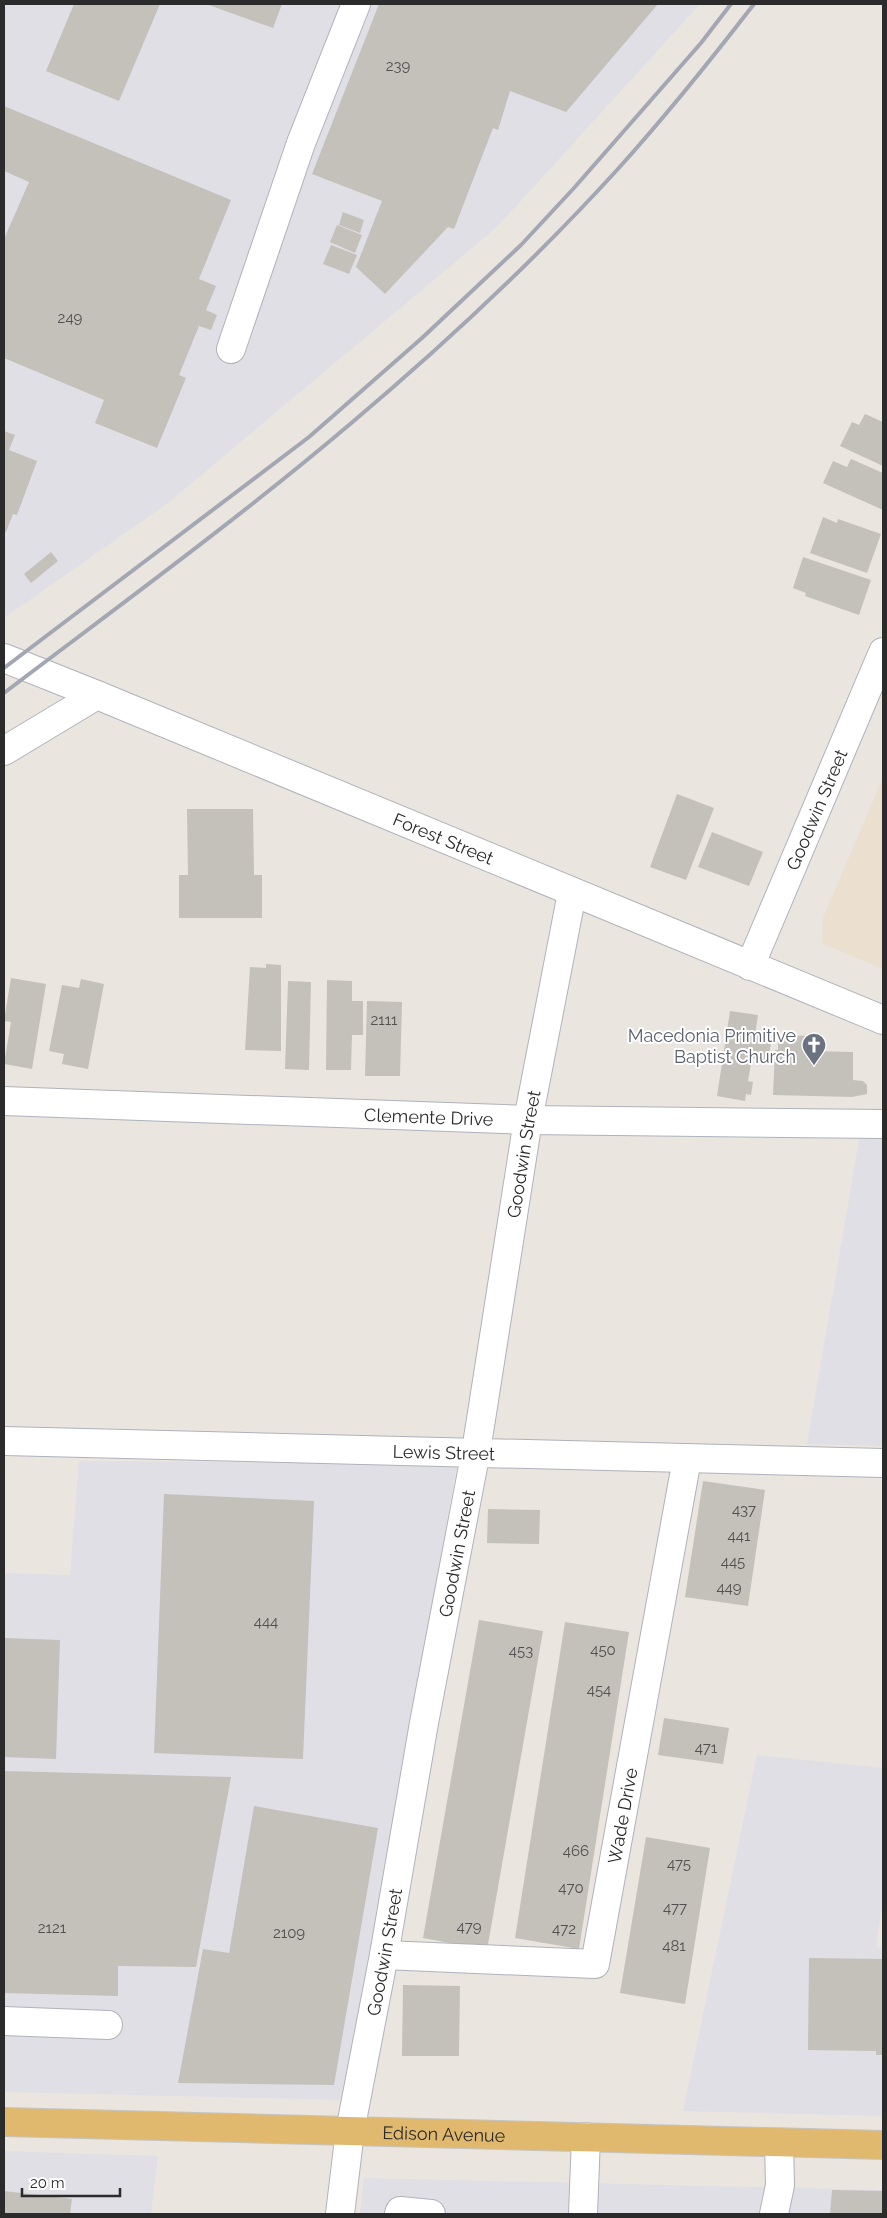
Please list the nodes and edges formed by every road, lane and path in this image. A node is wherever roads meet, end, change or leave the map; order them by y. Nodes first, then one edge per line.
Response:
1 (356, 4) edge
2 (231, 349) dead end
3 (883, 652) edge
4 (4, 658) edge
5 (877, 684) edge
6 (97, 695) junction
7 (4, 751) edge
8 (572, 892) junction
9 (750, 966) junction
10 (883, 1020) edge
11 (4, 1100) edge
12 (528, 1120) junction
13 (883, 1124) edge
14 (4, 1441) edge
15 (476, 1451) junction
16 (687, 1460) junction
17 (883, 1463) edge
18 (384, 1954) junction
19 (4, 2021) edge
20 (108, 2025) dead end
21 (4, 2122) edge
22 (350, 2131) junction
23 (586, 2137) junction
24 (779, 2143) junction
25 (883, 2145) edge
26 (340, 2214) edge
27 (399, 2214) edge
28 (431, 2214) edge
29 (583, 2214) edge
30 (774, 2214) edge

1 - 2 street
3 - 5 street, Goodwin Street
4 - 6 street, Forest Street
5 - 9 street, Goodwin Street
6 - 7 street
6 - 8 street, Forest Street
8 - 9 street, Forest Street
8 - 12 street, Goodwin Street
9 - 10 street, Forest Street
11 - 12 street, Clemente Drive
12 - 13 street, Clemente Drive
12 - 15 street, Goodwin Street
14 - 15 street, Lewis Street
15 - 16 street, Lewis Street
15 - 18 street, Goodwin Street
16 - 17 street, Lewis Street
16 - 18 street, Wade Drive
18 - 22 street, Goodwin Street
19 - 20 street
21 - 22 main road, Edison Avenue
22 - 23 main road, Edison Avenue
22 - 26 street, Goodwin Street
23 - 24 main road, Edison Avenue
23 - 29 street
24 - 25 main road, Edison Avenue
24 - 30 street
27 - 28 street

